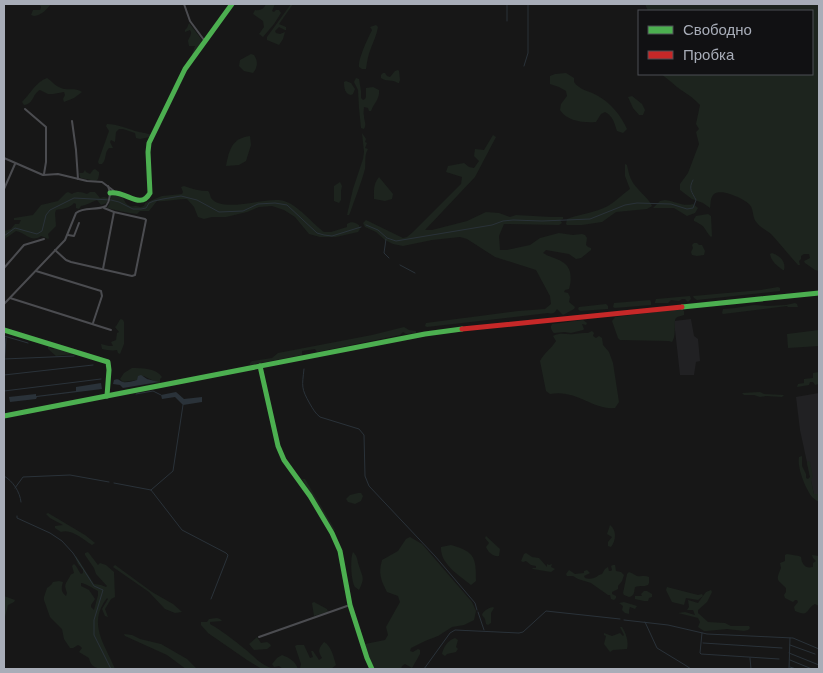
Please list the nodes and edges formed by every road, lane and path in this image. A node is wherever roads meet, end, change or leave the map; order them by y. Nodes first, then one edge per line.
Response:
1 (184, 4) edge
2 (232, 4) edge
3 (205, 41) junction
4 (25, 109) dead end
5 (72, 122) dead end
6 (4, 158) edge
7 (15, 163) junction
8 (43, 175) junction
9 (78, 179) junction
10 (108, 186) junction
11 (4, 189) edge
12 (116, 192) junction
13 (109, 198) junction
14 (104, 208) junction
15 (114, 212) junction
16 (79, 223) dead end
17 (68, 235) junction
18 (44, 238) dead end
19 (55, 250) junction
20 (4, 268) edge
21 (103, 269) junction
22 (36, 271) junction
23 (819, 293) edge
24 (10, 298) junction
25 (4, 304) edge
26 (92, 324) junction
27 (4, 330) edge
28 (112, 330) dead end
29 (260, 366) junction
30 (107, 396) junction
31 (4, 416) edge
32 (348, 605) junction
33 (259, 637) dead end
34 (372, 669) edge

1 - 3 street
2 - 3 main road
3 - 12 main road
4 - 8 street
5 - 9 street
6 - 7 street
7 - 8 street
7 - 11 street
8 - 9 street
9 - 10 street
10 - 12 street
10 - 13 street
12 - 13 main road
13 - 14 street
14 - 15 street
14 - 17 street
15 - 21 street
15 - 21 street
16 - 17 street
17 - 19 street
18 - 20 street
19 - 21 street
19 - 22 street
22 - 24 street
22 - 26 street
23 - 29 main road
24 - 25 street
24 - 26 street
26 - 28 street
27 - 30 main road
29 - 30 main road
29 - 32 main road
30 - 31 main road
32 - 33 street
32 - 34 main road

